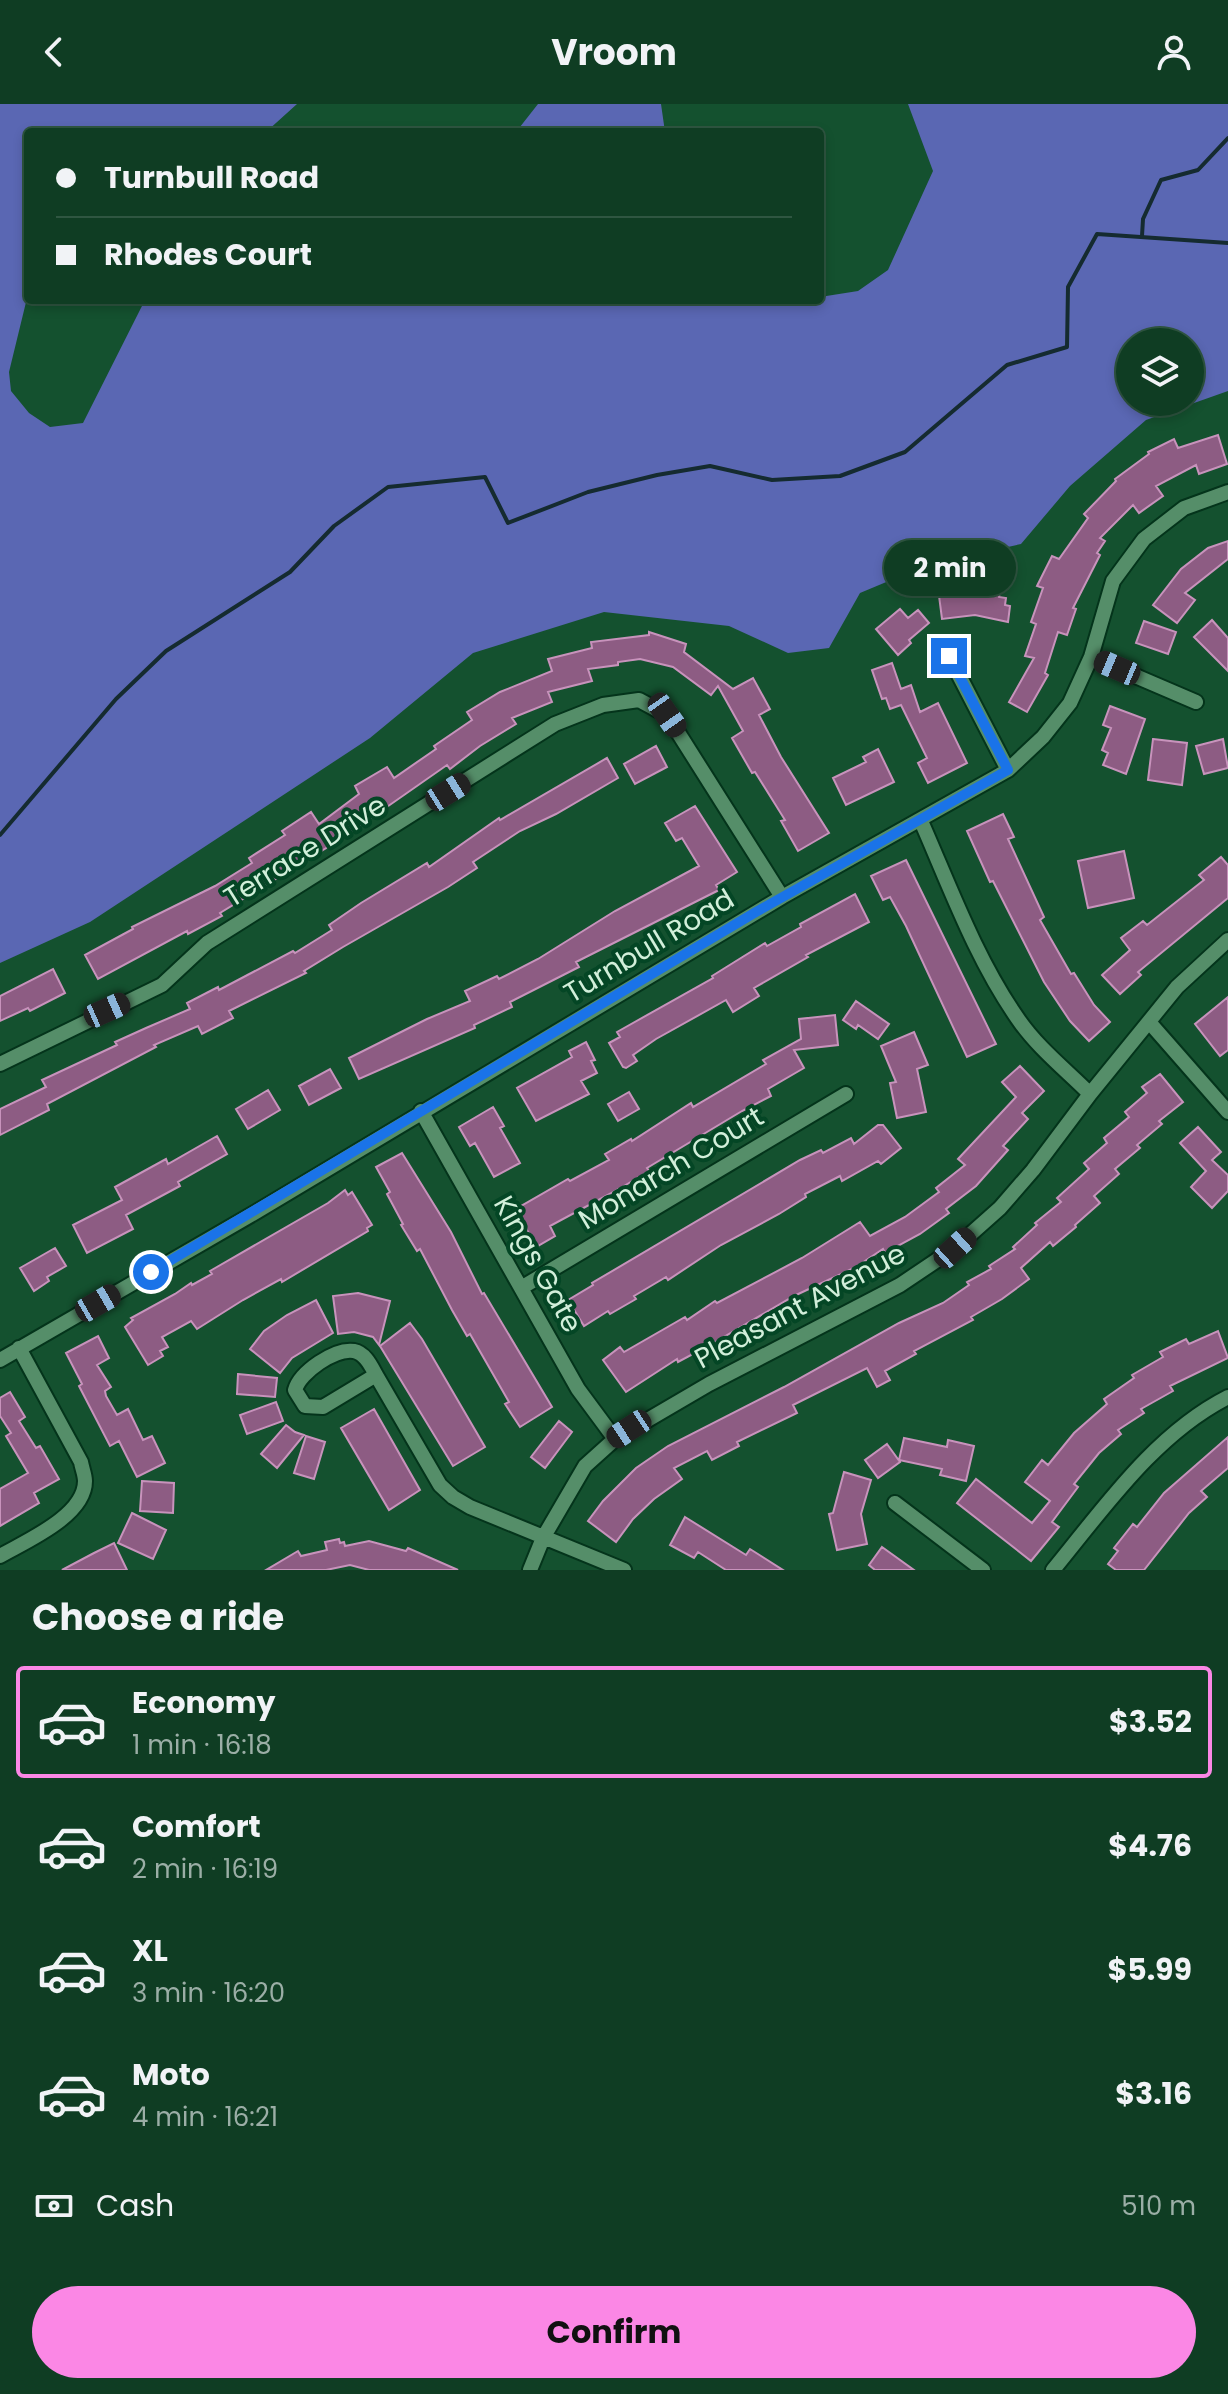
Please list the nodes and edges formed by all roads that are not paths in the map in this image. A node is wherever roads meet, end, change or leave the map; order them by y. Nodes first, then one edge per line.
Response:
1 (1228, 492) edge
2 (949, 656) dead end
3 (1091, 657) junction
4 (1196, 702) dead end
5 (1008, 770) junction
6 (921, 821) junction
7 (782, 897) junction
8 (1228, 940) edge
9 (1150, 1023) junction
10 (0, 1064) edge
11 (846, 1094) dead end
12 (1090, 1094) junction
13 (421, 1111) junction
14 (1228, 1112) edge
15 (521, 1288) junction
16 (19, 1348) junction
17 (0, 1360) edge
18 (376, 1375) junction
19 (1228, 1397) edge
20 (615, 1439) junction
21 (895, 1503) dead end
22 (543, 1538) junction
23 (0, 1556) edge
24 (530, 1570) edge
25 (624, 1570) edge
26 (983, 1570) edge
27 (1053, 1570) edge

1 - 3 street, Turnbull Road
2 - 5 street
3 - 4 street
3 - 5 street, Turnbull Road
5 - 6 street, Turnbull Road
6 - 7 street, Turnbull Road
6 - 12 street
7 - 10 street, Terrace Drive
7 - 13 street, Turnbull Road
8 - 9 street, Pleasant Avenue
9 - 12 street, Pleasant Avenue
9 - 14 street
11 - 15 street, Monarch Court
12 - 20 street, Pleasant Avenue
13 - 15 street, Kings Gate
13 - 16 street, Turnbull Road
15 - 20 street, Kings Gate
16 - 17 street, Turnbull Road
16 - 23 street
18 - 18 street
18 - 22 street
19 - 27 street
20 - 22 street, Pleasant Avenue
21 - 26 street
22 - 24 street, Pleasant Avenue
22 - 25 street

